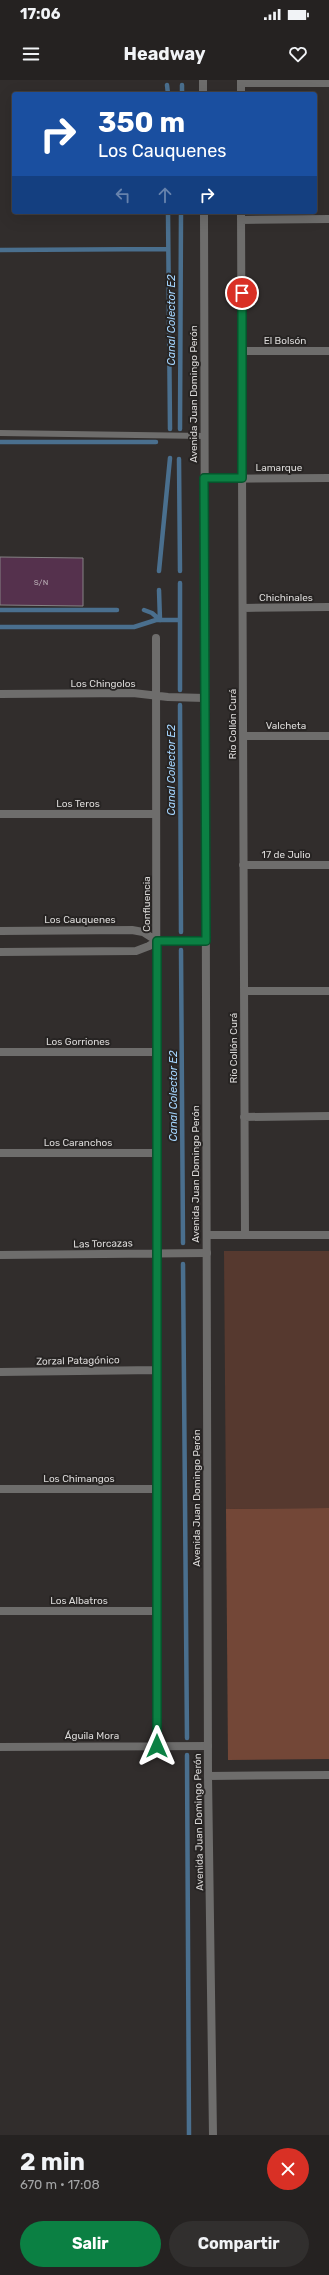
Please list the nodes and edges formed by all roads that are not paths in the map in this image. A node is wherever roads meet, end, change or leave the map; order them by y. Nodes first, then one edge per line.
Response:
1 (203, 80) edge
2 (241, 82) edge
3 (329, 83) edge
4 (203, 92) edge
5 (204, 214) edge
6 (241, 216) edge
7 (329, 219) edge
8 (242, 351) junction
9 (329, 351) edge
10 (0, 433) edge
11 (204, 436) junction
12 (204, 478) junction
13 (242, 478) junction
14 (329, 478) edge
15 (329, 607) edge
16 (242, 608) junction
17 (156, 638) dead end
18 (0, 694) edge
19 (156, 696) junction
20 (205, 698) junction
21 (243, 736) junction
22 (329, 736) edge
23 (0, 814) edge
24 (156, 814) junction
25 (243, 865) junction
26 (329, 865) edge
27 (0, 931) edge
28 (157, 941) junction
29 (206, 941) junction
30 (0, 952) edge
31 (244, 991) junction
32 (329, 991) edge
33 (0, 1052) edge
34 (157, 1052) junction
35 (329, 1116) edge
36 (244, 1117) junction
37 (0, 1153) edge
38 (157, 1153) junction
39 (207, 1235) junction
40 (244, 1235) junction
41 (329, 1235) edge
42 (207, 1253) junction
43 (157, 1254) junction
44 (0, 1255) edge
45 (157, 1370) junction
46 (0, 1372) edge
47 (157, 1488) junction
48 (0, 1489) edge
49 (0, 1611) edge
50 (157, 1611) junction
51 (157, 1746) junction
52 (208, 1746) junction
53 (0, 1747) edge
54 (329, 1775) edge
55 (208, 1776) junction
56 (213, 2135) edge

1 - 4 street
2 - 3 street
5 - 11 street, Avenida Juan Domingo Perón
6 - 7 street
6 - 8 street, Río Collón Curá
8 - 9 street, El Bolsón
8 - 13 street, Río Collón Curá
10 - 11 lane
11 - 12 street, Avenida Juan Domingo Perón
12 - 13 street, Lamarque
12 - 20 street, Avenida Juan Domingo Perón
13 - 14 street, Lamarque
13 - 16 street, Río Collón Curá
15 - 16 street, Chichinales
16 - 21 street, Río Collón Curá
17 - 19 street, Confluencia
18 - 19 street, Los Chingolos
19 - 20 street, Los Chingolos
19 - 24 street, Confluencia
20 - 29 street, Avenida Juan Domingo Perón
21 - 22 street, Valcheta
21 - 25 street, Río Collón Curá
23 - 24 street, Los Teros
24 - 28 street, Confluencia
25 - 26 street, 17 de Julio
25 - 31 street, Río Collón Curá
27 - 28 street, Los Cauquenes
28 - 29 street, Los Cauquenes
28 - 30 street, Los Cauquenes
28 - 34 street, Confluencia
29 - 39 street, Avenida Juan Domingo Perón
31 - 32 street
31 - 36 street, Río Collón Curá
33 - 34 street, Los Gorriones
34 - 38 street, Confluencia
35 - 36 street
36 - 40 street, Río Collón Curá
37 - 38 street, Los Caranchos
38 - 43 street, Confluencia
39 - 40 street
39 - 42 street, Avenida Juan Domingo Perón
40 - 41 street
42 - 43 street, Las Torcazas
42 - 52 street, Avenida Juan Domingo Perón
43 - 44 street, Las Torcazas
43 - 45 street, Confluencia
45 - 46 street, Zorzal Patagónico
45 - 47 street, Confluencia
47 - 48 street, Los Chimangos
47 - 50 street, Confluencia
49 - 50 street, Los Albatros
50 - 51 street, Confluencia
51 - 52 street, Águila Mora
51 - 53 street, Águila Mora
52 - 55 street, Avenida Juan Domingo Perón
54 - 55 street
55 - 56 street, Avenida Juan Domingo Perón

